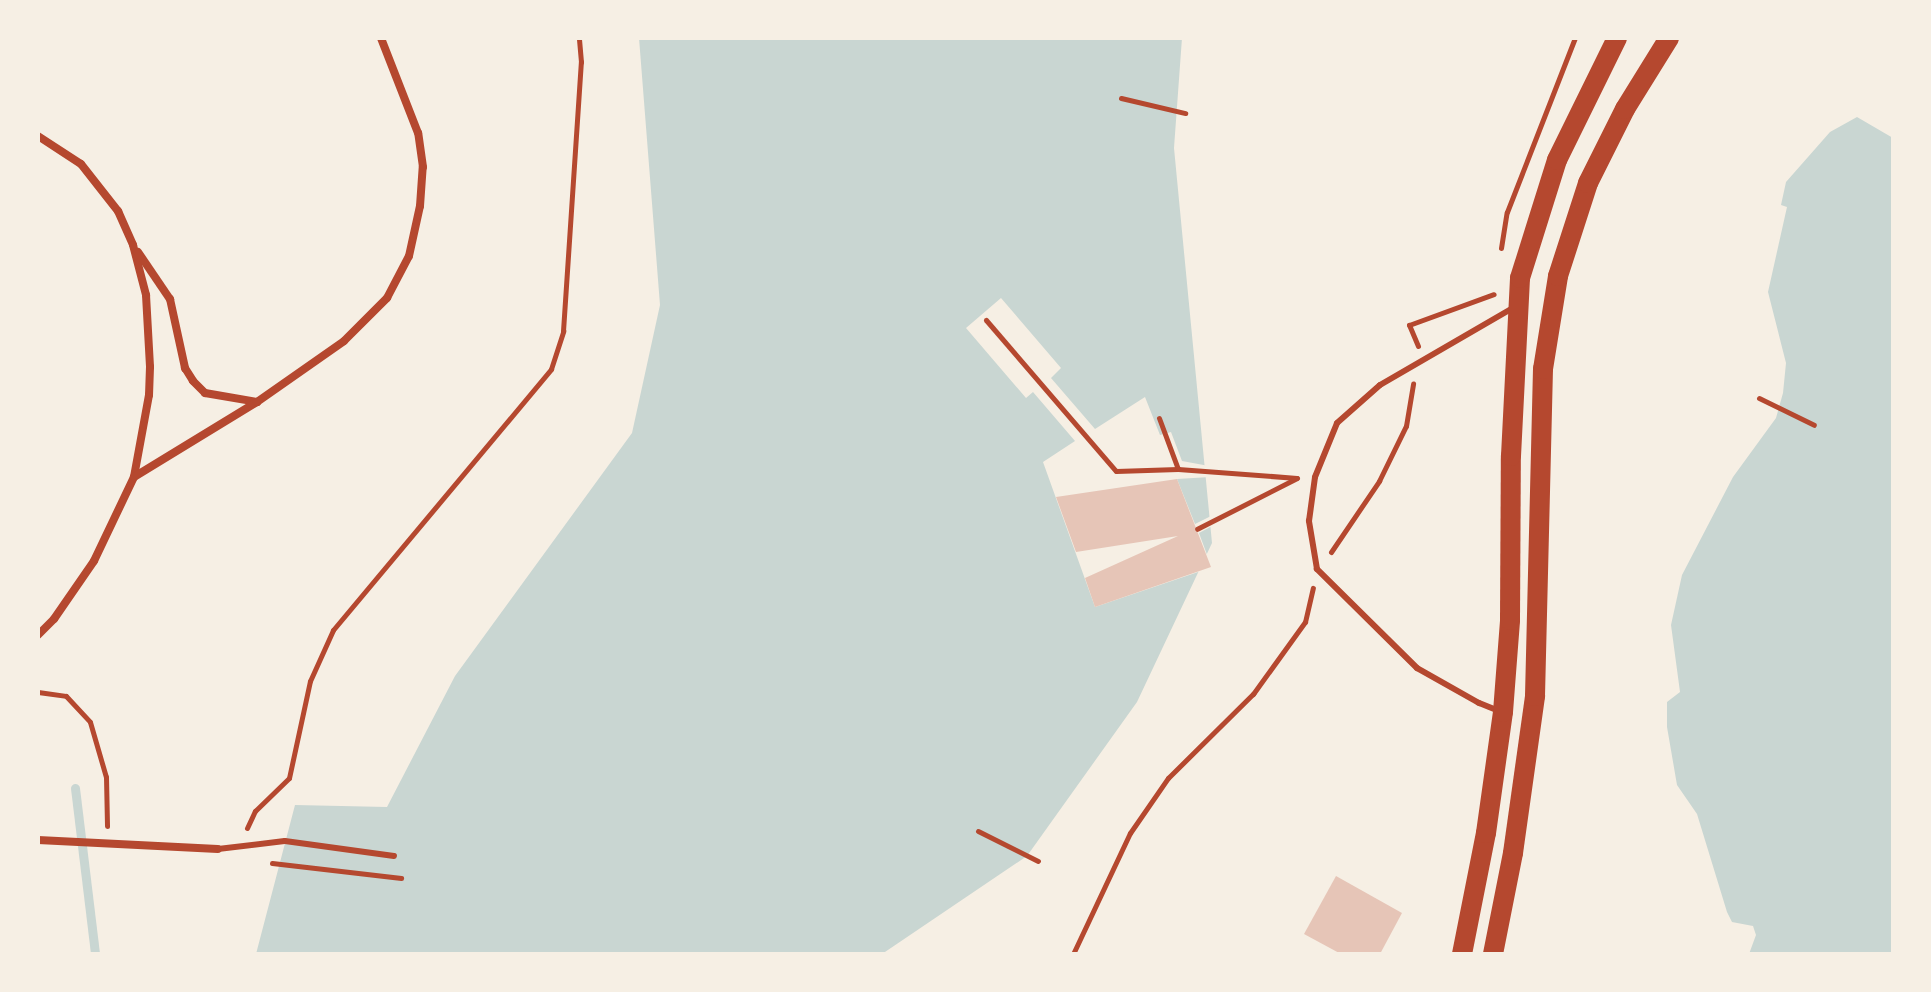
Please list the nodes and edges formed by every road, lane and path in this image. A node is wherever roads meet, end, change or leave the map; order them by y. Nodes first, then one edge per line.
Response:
1 (381, 38) edge
2 (579, 38) edge
3 (1575, 38) edge
4 (1617, 38) edge
5 (1669, 38) edge
6 (1121, 98) dead end
7 (1185, 113) dead end
8 (38, 136) edge
9 (133, 245) junction
10 (1501, 250) dead end
11 (1496, 280) dead end
12 (1516, 306) junction
13 (986, 320) dead end
14 (1417, 361) junction
15 (1759, 398) dead end
16 (257, 402) junction
17 (1159, 418) dead end
18 (1814, 425) dead end
19 (1176, 469) junction
20 (134, 477) junction
21 (1197, 529) dead end
22 (38, 635) edge
23 (38, 692) edge
24 (1503, 712) junction
25 (1168, 778) dead end
26 (978, 831) dead end
27 (38, 840) edge
28 (107, 843) junction
29 (237, 847) junction
30 (218, 849) joint
31 (394, 856) dead end
32 (1038, 861) dead end
33 (272, 863) dead end
34 (401, 878) dead end
35 (1073, 954) edge
36 (1462, 954) edge
37 (1493, 954) edge

1 - 16 street
2 - 29 path
3 - 10 path
4 - 12 main road
5 - 37 main road
6 - 7 path
8 - 9 street
9 - 16 street
9 - 20 street
11 - 14 path
12 - 14 lane
12 - 24 main road
13 - 19 path
14 - 24 lane
15 - 18 path
16 - 20 street
17 - 19 path
19 - 21 path
20 - 22 street
23 - 28 path
24 - 36 main road
25 - 35 path
26 - 32 path
27 - 28 street
28 - 30 street
29 - 30 lane
29 - 31 lane
33 - 34 path

